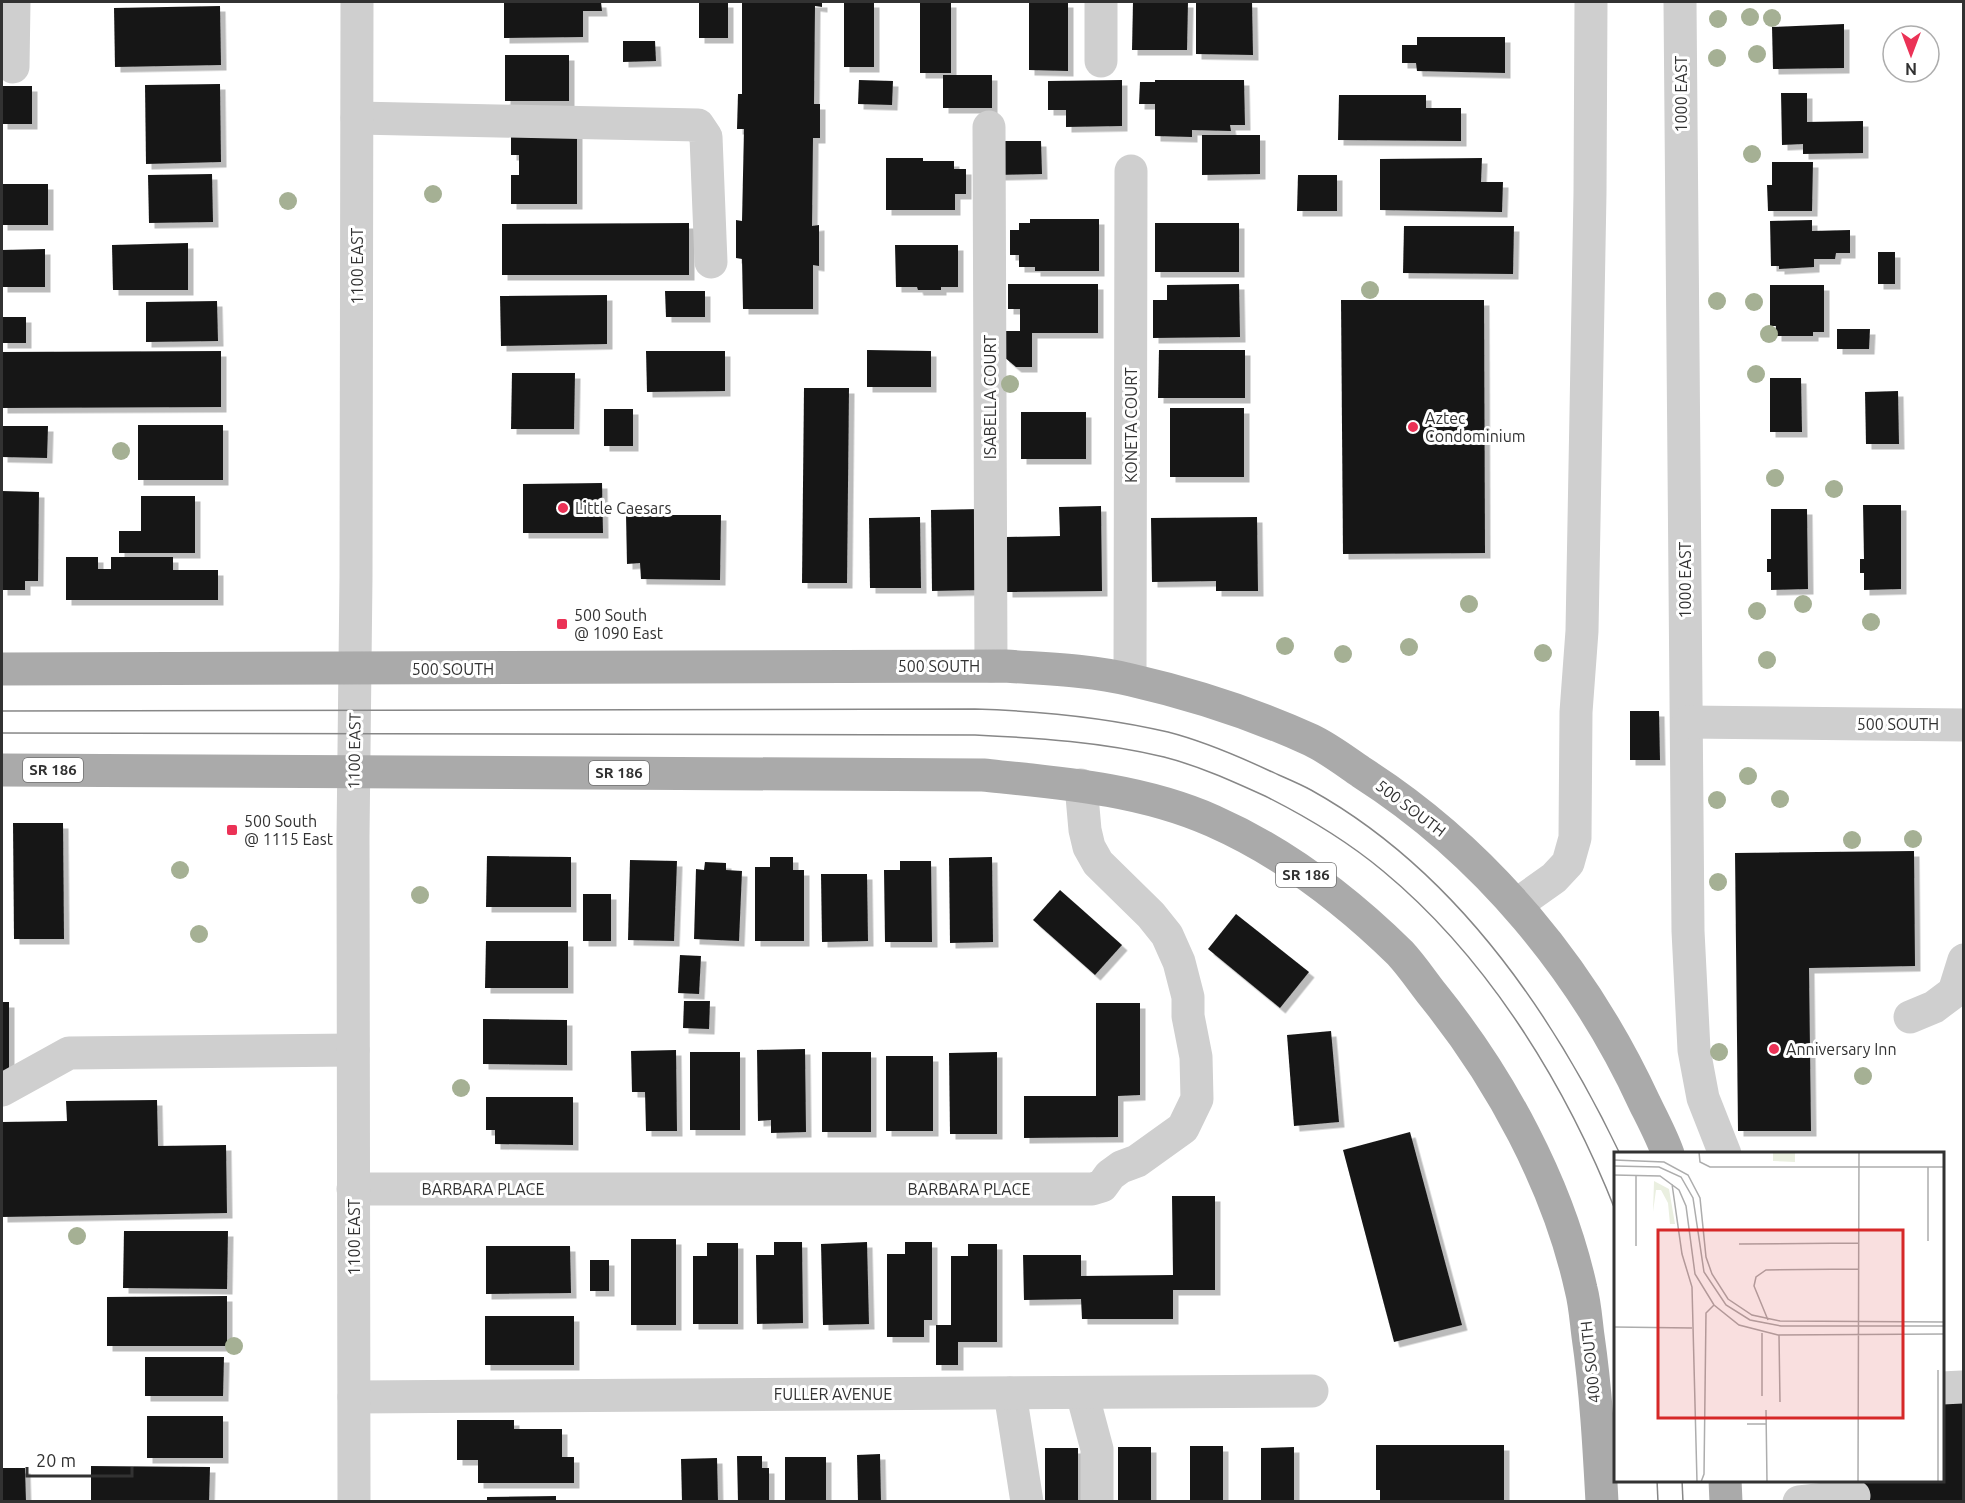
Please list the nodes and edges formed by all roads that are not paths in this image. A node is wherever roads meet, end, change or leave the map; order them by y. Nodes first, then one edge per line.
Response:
1 (14, 2) edge
2 (357, 2) edge
3 (1101, 2) edge
4 (1591, 2) edge
5 (1680, 2) edge
6 (1101, 61) dead end
7 (13, 67) dead end
8 (357, 118) junction
9 (989, 127) dead end
10 (1131, 171) dead end
11 (711, 262) dead end
12 (991, 666) junction
13 (2, 669) edge
14 (355, 669) junction
15 (1130, 680) junction
16 (1688, 722) junction
17 (1964, 725) edge
18 (2, 770) edge
19 (353, 772) junction
20 (1080, 785) junction
21 (1516, 905) junction
22 (1964, 960) edge
23 (1910, 1017) dead end
24 (353, 1050) junction
25 (2, 1090) edge
26 (1667, 1152) edge
27 (1724, 1152) edge
28 (353, 1189) junction
29 (1312, 1391) dead end
30 (1010, 1393) junction
31 (1082, 1393) junction
32 (354, 1397) junction
33 (1725, 1482) edge
34 (1792, 1482) edge
35 (1844, 1491) edge
36 (354, 1502) edge
37 (1028, 1502) edge
38 (1097, 1502) edge
39 (1602, 1502) edge
40 (1726, 1502) edge
41 (1795, 1502) edge
42 (1799, 1502) edge

1 - 7 street
2 - 8 street, 1100 EAST
3 - 6 street
4 - 21 street
5 - 16 street, 1000 EAST
8 - 11 street
8 - 14 street, 1100 EAST
9 - 12 street, ISABELLA COURT
10 - 15 street, KONETA COURT
12 - 14 main road, 500 SOUTH
12 - 15 main road, 500 SOUTH
13 - 14 main road, 500 SOUTH
14 - 19 street, 1100 EAST
15 - 21 main road, 500 SOUTH
16 - 17 street, 500 SOUTH
16 - 27 street, 1000 EAST
18 - 19 main road, SR 186
19 - 20 main road, SR 186
19 - 24 street, 1100 EAST
20 - 28 street, BARBARA PLACE
20 - 39 main road, 400 SOUTH / SR 186
21 - 26 main road, 500 SOUTH
22 - 23 street
24 - 25 street
24 - 28 street, 1100 EAST
28 - 32 street, 1100 EAST
29 - 31 street, FULLER AVENUE
30 - 31 street, FULLER AVENUE
30 - 32 street, FULLER AVENUE
30 - 37 street
31 - 38 street
32 - 36 street, 1100 EAST
33 - 40 main road
34 - 41 street
35 - 42 street

